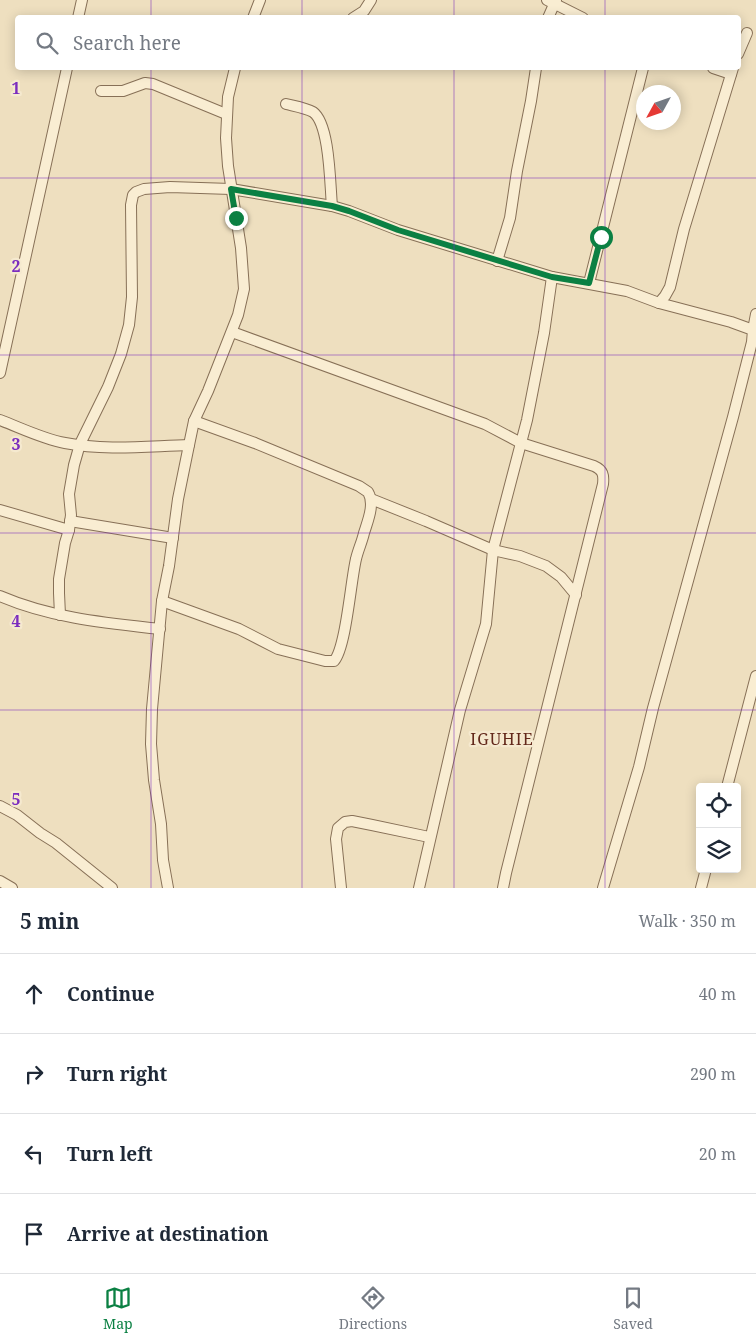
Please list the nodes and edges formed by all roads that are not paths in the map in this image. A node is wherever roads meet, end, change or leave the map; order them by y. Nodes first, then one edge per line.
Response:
1 (82, 0) edge
2 (260, 0) edge
3 (371, 0) edge
4 (552, 1) edge
5 (79, 15) edge
6 (254, 15) edge
7 (358, 15) edge
8 (549, 15) edge
9 (578, 15) edge
10 (747, 33) dead end
11 (741, 47) edge
12 (67, 70) edge
13 (235, 70) edge
14 (536, 70) edge
15 (642, 70) edge
16 (732, 71) edge
17 (101, 91) dead end
18 (286, 104) dead end
19 (226, 114) junction
20 (231, 189) junction
21 (332, 206) junction
22 (497, 261) junction
23 (552, 277) junction
24 (589, 283) junction
25 (659, 303) junction
26 (756, 314) edge
27 (752, 330) junction
28 (232, 332) junction
29 (0, 373) edge
30 (0, 420) edge
31 (194, 421) junction
32 (521, 443) junction
33 (80, 444) junction
34 (189, 445) junction
35 (372, 499) junction
36 (0, 510) edge
37 (70, 525) junction
38 (173, 538) junction
39 (493, 550) junction
40 (576, 595) junction
41 (0, 596) edge
42 (162, 601) junction
43 (60, 614) junction
44 (160, 629) junction
45 (756, 676) edge
46 (728, 783) edge
47 (0, 806) edge
48 (430, 837) junction
49 (705, 873) edge
50 (0, 882) edge
51 (104, 886) edge
52 (12, 888) edge
53 (168, 888) edge
54 (341, 888) edge
55 (419, 888) edge
56 (503, 888) edge
57 (603, 888) edge
58 (701, 888) edge

1 - 5 street
2 - 6 street
3 - 7 street
4 - 8 street
4 - 9 street
10 - 11 street
12 - 29 street
13 - 19 street
14 - 22 street
15 - 24 street
16 - 25 street
17 - 19 street
18 - 21 street
19 - 20 street
20 - 21 street
20 - 28 street
20 - 33 street
21 - 22 street
22 - 23 street
23 - 24 street
23 - 32 street
24 - 25 street
25 - 27 street
26 - 27 street
27 - 57 street
28 - 31 street
28 - 32 street
30 - 33 street
31 - 34 street
31 - 35 street
32 - 39 street
32 - 40 street
33 - 34 street
33 - 37 street
34 - 38 street
35 - 39 street
35 - 42 street
36 - 37 street
37 - 38 street
37 - 43 street
38 - 42 street
39 - 40 street
39 - 48 street
40 - 56 street
41 - 43 street
42 - 44 street
43 - 44 street
44 - 53 street
45 - 46 street
47 - 51 street
48 - 54 street
48 - 55 street
49 - 58 street
50 - 52 street

